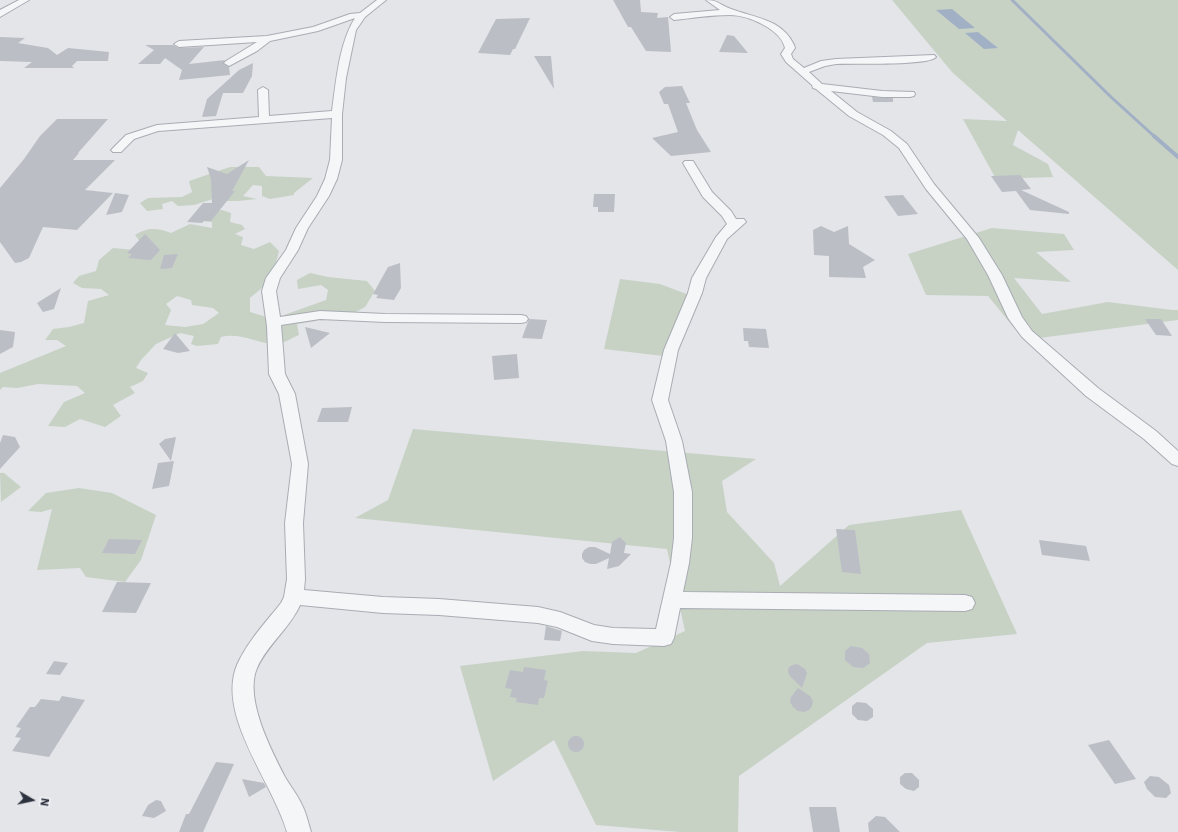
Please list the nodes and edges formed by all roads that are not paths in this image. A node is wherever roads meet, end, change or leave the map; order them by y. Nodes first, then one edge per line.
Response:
1 (25, 0) edge
2 (382, 0) edge
3 (710, 0) edge
4 (735, 12) junction
5 (0, 14) edge
6 (362, 15) junction
7 (674, 17) dead end
8 (267, 39) junction
9 (179, 44) dead end
10 (931, 57) dead end
11 (229, 63) dead end
12 (799, 68) junction
13 (817, 86) junction
14 (263, 90) dead end
15 (910, 94) dead end
16 (337, 114) junction
17 (264, 119) junction
18 (117, 150) dead end
19 (689, 163) dead end
20 (521, 319) dead end
21 (273, 322) junction
22 (1178, 460) edge
23 (294, 596) junction
24 (673, 600) junction
25 (965, 603) dead end
26 (299, 832) edge

1 - 5 street
2 - 6 street
3 - 4 street
4 - 7 street
4 - 12 street
6 - 8 street
6 - 16 street
8 - 9 street
8 - 11 street
10 - 12 street
12 - 13 street
13 - 15 street
13 - 22 street
14 - 17 street
16 - 17 street
16 - 21 street
17 - 18 street
19 - 24 street
20 - 21 street
21 - 23 street
23 - 24 street
23 - 26 street
24 - 25 street

